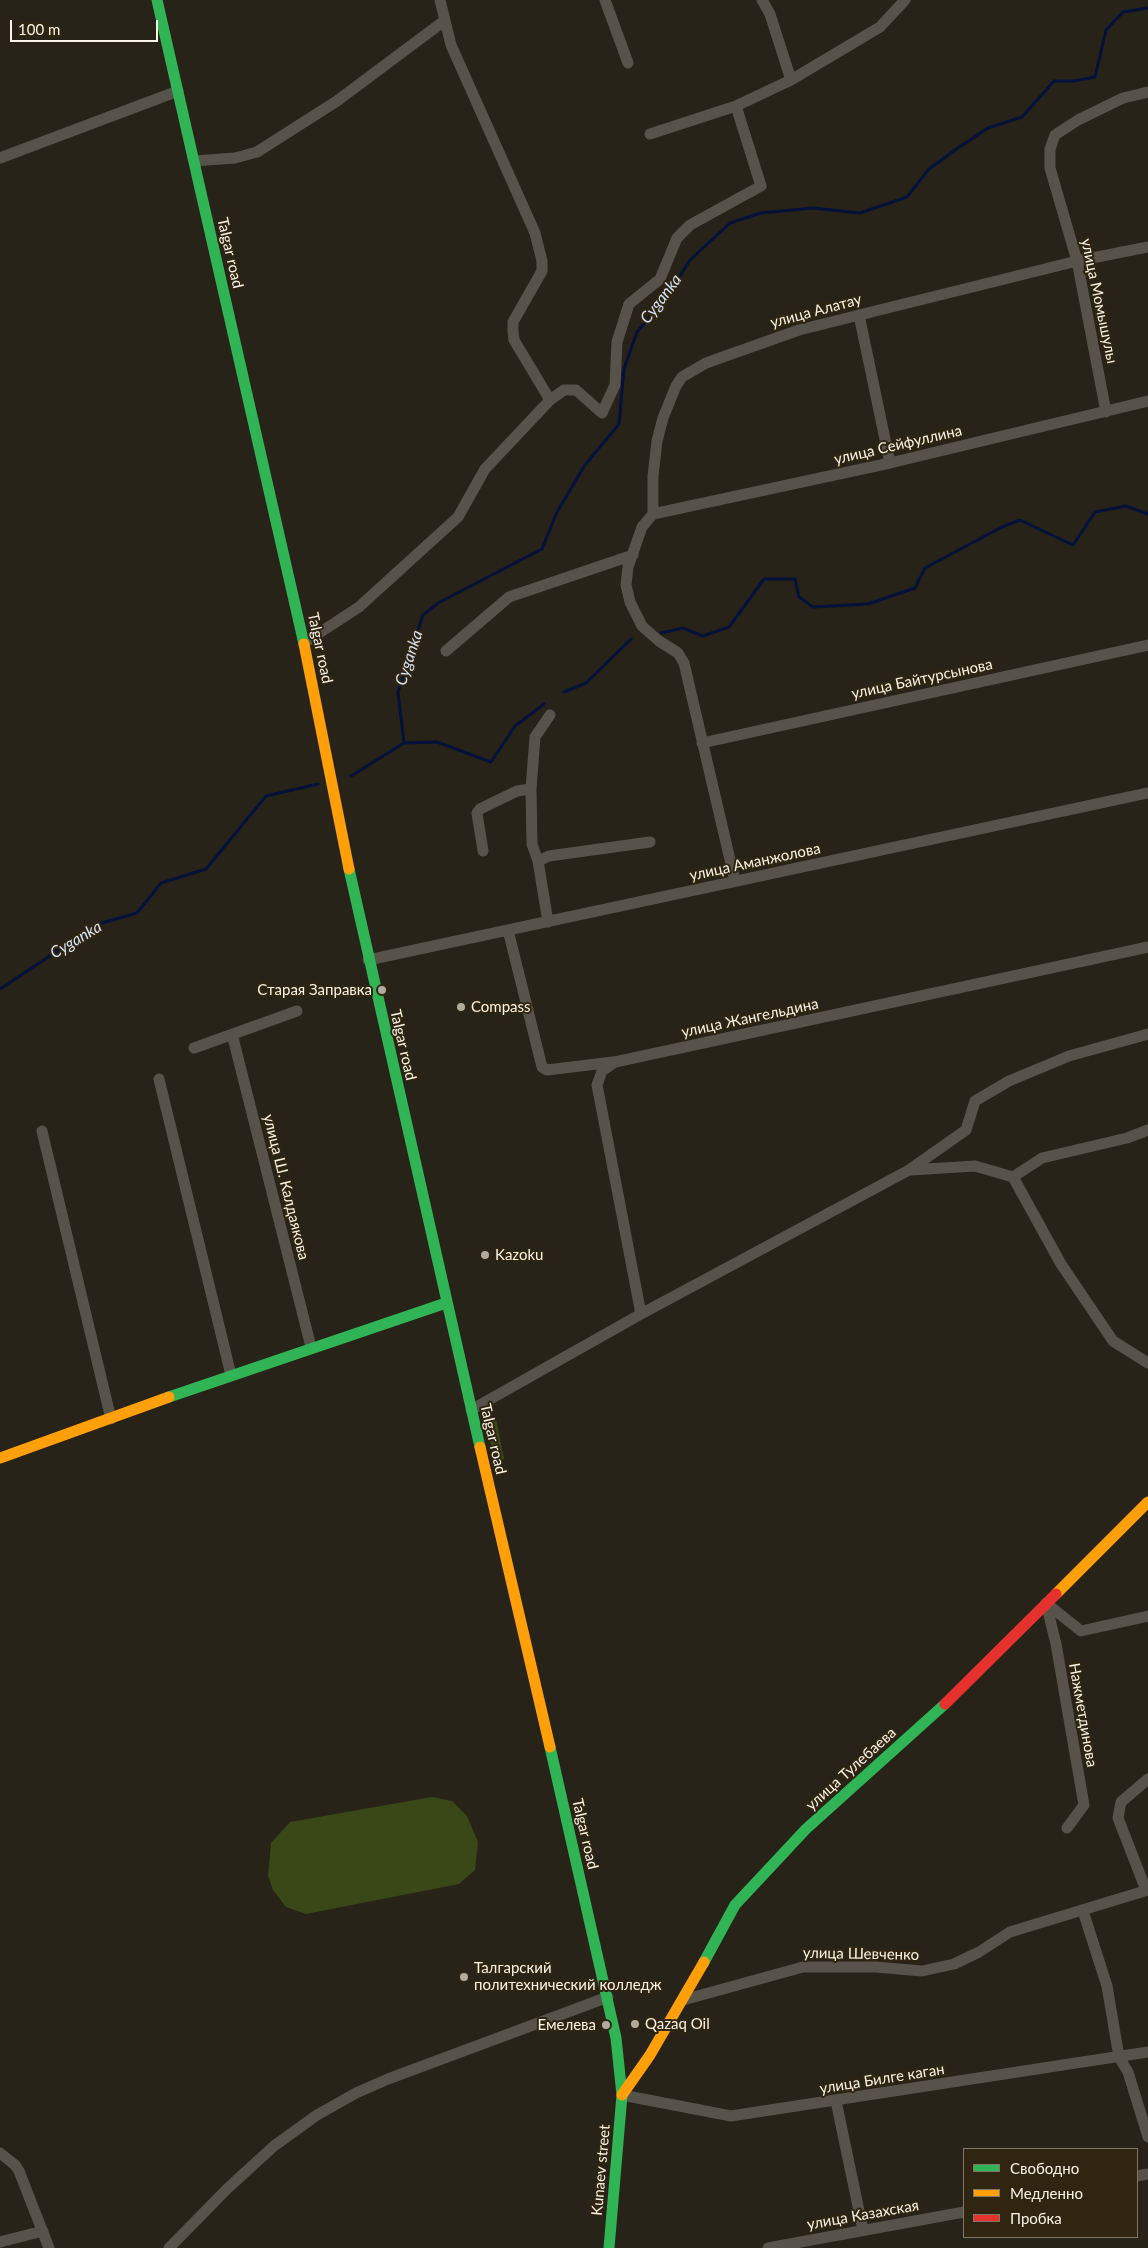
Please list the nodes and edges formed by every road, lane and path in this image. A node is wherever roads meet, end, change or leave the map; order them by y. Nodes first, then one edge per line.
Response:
1 (157, 0) edge
2 (440, 0) edge
3 (605, 0) edge
4 (762, 0) edge
5 (905, 0) edge
6 (444, 21) junction
7 (628, 63) dead end
8 (791, 80) junction
9 (178, 91) junction
10 (1148, 92) edge
11 (736, 106) junction
12 (650, 134) dead end
13 (0, 158) edge
14 (194, 161) junction
15 (1148, 247) edge
16 (1077, 261) junction
17 (859, 315) junction
18 (550, 400) junction
19 (1148, 400) edge
20 (1106, 412) junction
21 (890, 463) junction
22 (653, 514) junction
23 (633, 555) junction
24 (304, 643) junction
25 (1148, 645) edge
26 (446, 651) dead end
27 (550, 715) dead end
28 (702, 743) junction
29 (531, 789) junction
30 (1148, 793) edge
31 (650, 842) dead end
32 (484, 851) dead end
33 (538, 861) junction
34 (736, 881) junction
35 (548, 922) junction
36 (508, 930) junction
37 (1148, 947) edge
38 (368, 960) junction
39 (297, 1011) dead end
40 (232, 1034) junction
41 (1148, 1034) edge
42 (194, 1048) dead end
43 (615, 1062) junction
44 (159, 1079) dead end
45 (1148, 1130) edge
46 (42, 1132) dead end
47 (909, 1170) junction
48 (1013, 1176) junction
49 (446, 1302) junction
50 (641, 1314) junction
51 (311, 1347) junction
52 (1148, 1363) edge
53 (231, 1375) junction
54 (471, 1410) junction
55 (111, 1418) junction
56 (0, 1458) edge
57 (1148, 1502) edge
58 (1046, 1603) junction
59 (1148, 1616) edge
60 (1148, 1779) edge
61 (1067, 1828) dead end
62 (1147, 1890) edge
63 (1083, 1911) junction
64 (608, 1997) junction
65 (683, 2000) junction
66 (1148, 2052) edge
67 (1119, 2057) junction
68 (622, 2095) junction
69 (836, 2102) junction
70 (1148, 2137) edge
71 (0, 2153) edge
72 (963, 2212) edge
73 (863, 2230) junction
74 (43, 2231) junction
75 (0, 2242) edge
76 (50, 2248) edge
77 (169, 2248) edge
78 (609, 2248) edge
79 (768, 2248) edge

1 - 9 main road, Talgar road
2 - 6 street
3 - 7 street
4 - 8 street
5 - 8 street
6 - 14 street
6 - 18 street
8 - 11 street
9 - 13 street
9 - 14 main road, Talgar road
10 - 16 street, улица Момышулы
11 - 12 street
11 - 18 street
14 - 24 main road, Talgar road
15 - 16 street, улица Алатау
16 - 17 street, улица Алатау
16 - 20 street, улица Момышулы
17 - 21 street
17 - 22 street, улица Алатау
18 - 24 street
19 - 20 street, улица Сейфуллина
20 - 21 street, улица Сейфуллина
21 - 22 street, улица Сейфуллина
22 - 23 street
23 - 26 street
23 - 28 street
24 - 38 main road, Talgar road
25 - 28 street, улица Байтурсынова
27 - 29 street
28 - 34 street
29 - 32 street
29 - 33 street
30 - 34 street, улица Аманжолова
31 - 33 street
33 - 35 street
34 - 35 street, улица Аманжолова
35 - 36 street, улица Аманжолова
36 - 38 street, улица Аманжолова
36 - 43 street, улица Жангельдина
37 - 43 street, улица Жангельдина
38 - 49 main road, Talgar road
39 - 40 street
40 - 42 street
40 - 51 street, улица Ш. Калдаякова
41 - 47 street
43 - 50 street
44 - 53 street
45 - 48 street
46 - 55 street
47 - 48 street
47 - 50 street
48 - 52 street
49 - 51 main road
49 - 54 main road, Talgar road
50 - 54 street
51 - 53 main road
53 - 55 main road
54 - 64 main road, Talgar road
55 - 56 main road
57 - 58 main road, улица Тулебаева
58 - 59 street
58 - 61 street, Нажметдинова
58 - 65 main road, улица Тулебаева
60 - 62 street
62 - 63 street, улица Шевченко
63 - 65 street, улица Шевченко
63 - 67 street
64 - 68 main road, Talgar road
64 - 77 street
65 - 68 main road, улица Тулебаева
66 - 67 street, улица Билге каган
67 - 69 street, улица Билге каган
67 - 70 street
68 - 69 street, улица Билге каган
68 - 78 main road, Kunaev street
69 - 73 street
71 - 74 street
72 - 73 street, улица Казахская
73 - 79 street, улица Казахская
74 - 75 street
74 - 76 street

